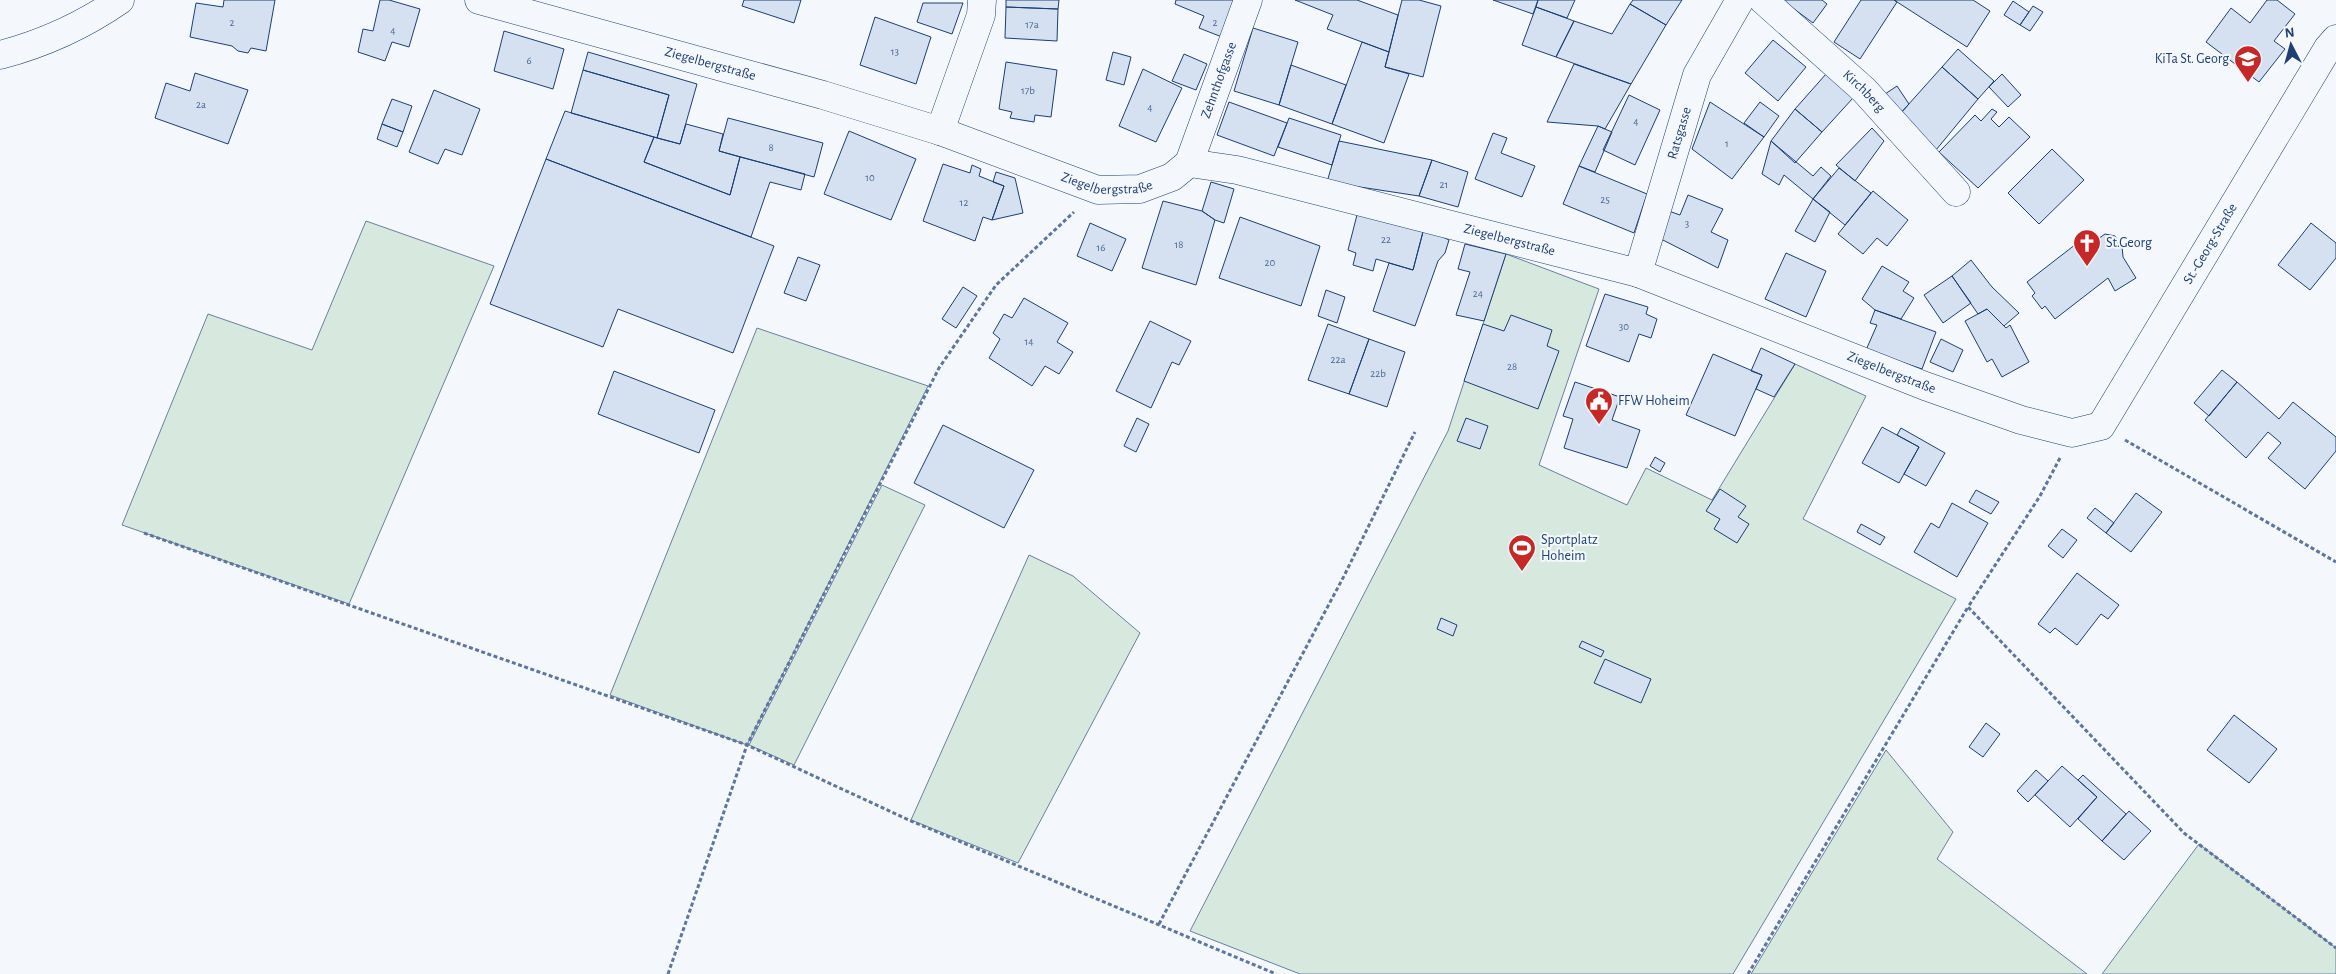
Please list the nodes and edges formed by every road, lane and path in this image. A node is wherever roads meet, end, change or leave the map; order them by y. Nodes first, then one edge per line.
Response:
1 (120, 0) edge
2 (479, 0) edge
3 (982, 0) edge
4 (1248, 0) edge
5 (1740, 0) edge
6 (1763, 0) edge
7 (2336, 39) edge
8 (0, 55) edge
9 (940, 131) junction
10 (1189, 163) junction
11 (1098, 190) junction
12 (1956, 192) dead end
13 (1638, 273) junction
14 (2101, 426) junction
15 (1416, 432) dead end
16 (2072, 433) junction
17 (144, 533) dead end
18 (2336, 562) edge
19 (1968, 607) junction
20 (747, 745) junction
21 (1159, 924) junction
22 (2336, 948) edge
23 (668, 974) edge
24 (1276, 974) edge
25 (1748, 974) edge

1 - 8 street
2 - 9 street, Ziegelbergstraße
3 - 9 street
4 - 10 street, Zehnthofgasse
5 - 13 street, Ratsgasse
6 - 12 street, Kirchberg
7 - 14 street, St.-Georg-Straße
9 - 11 street, Ziegelbergstraße
10 - 11 street, Ziegelbergstraße
10 - 13 street, Ziegelbergstraße
11 - 20 path
13 - 16 street, Ziegelbergstraße
14 - 16 street
14 - 18 path
15 - 21 path
16 - 19 path
17 - 20 path
19 - 22 path
19 - 25 path
20 - 21 path
20 - 23 path
21 - 24 path

